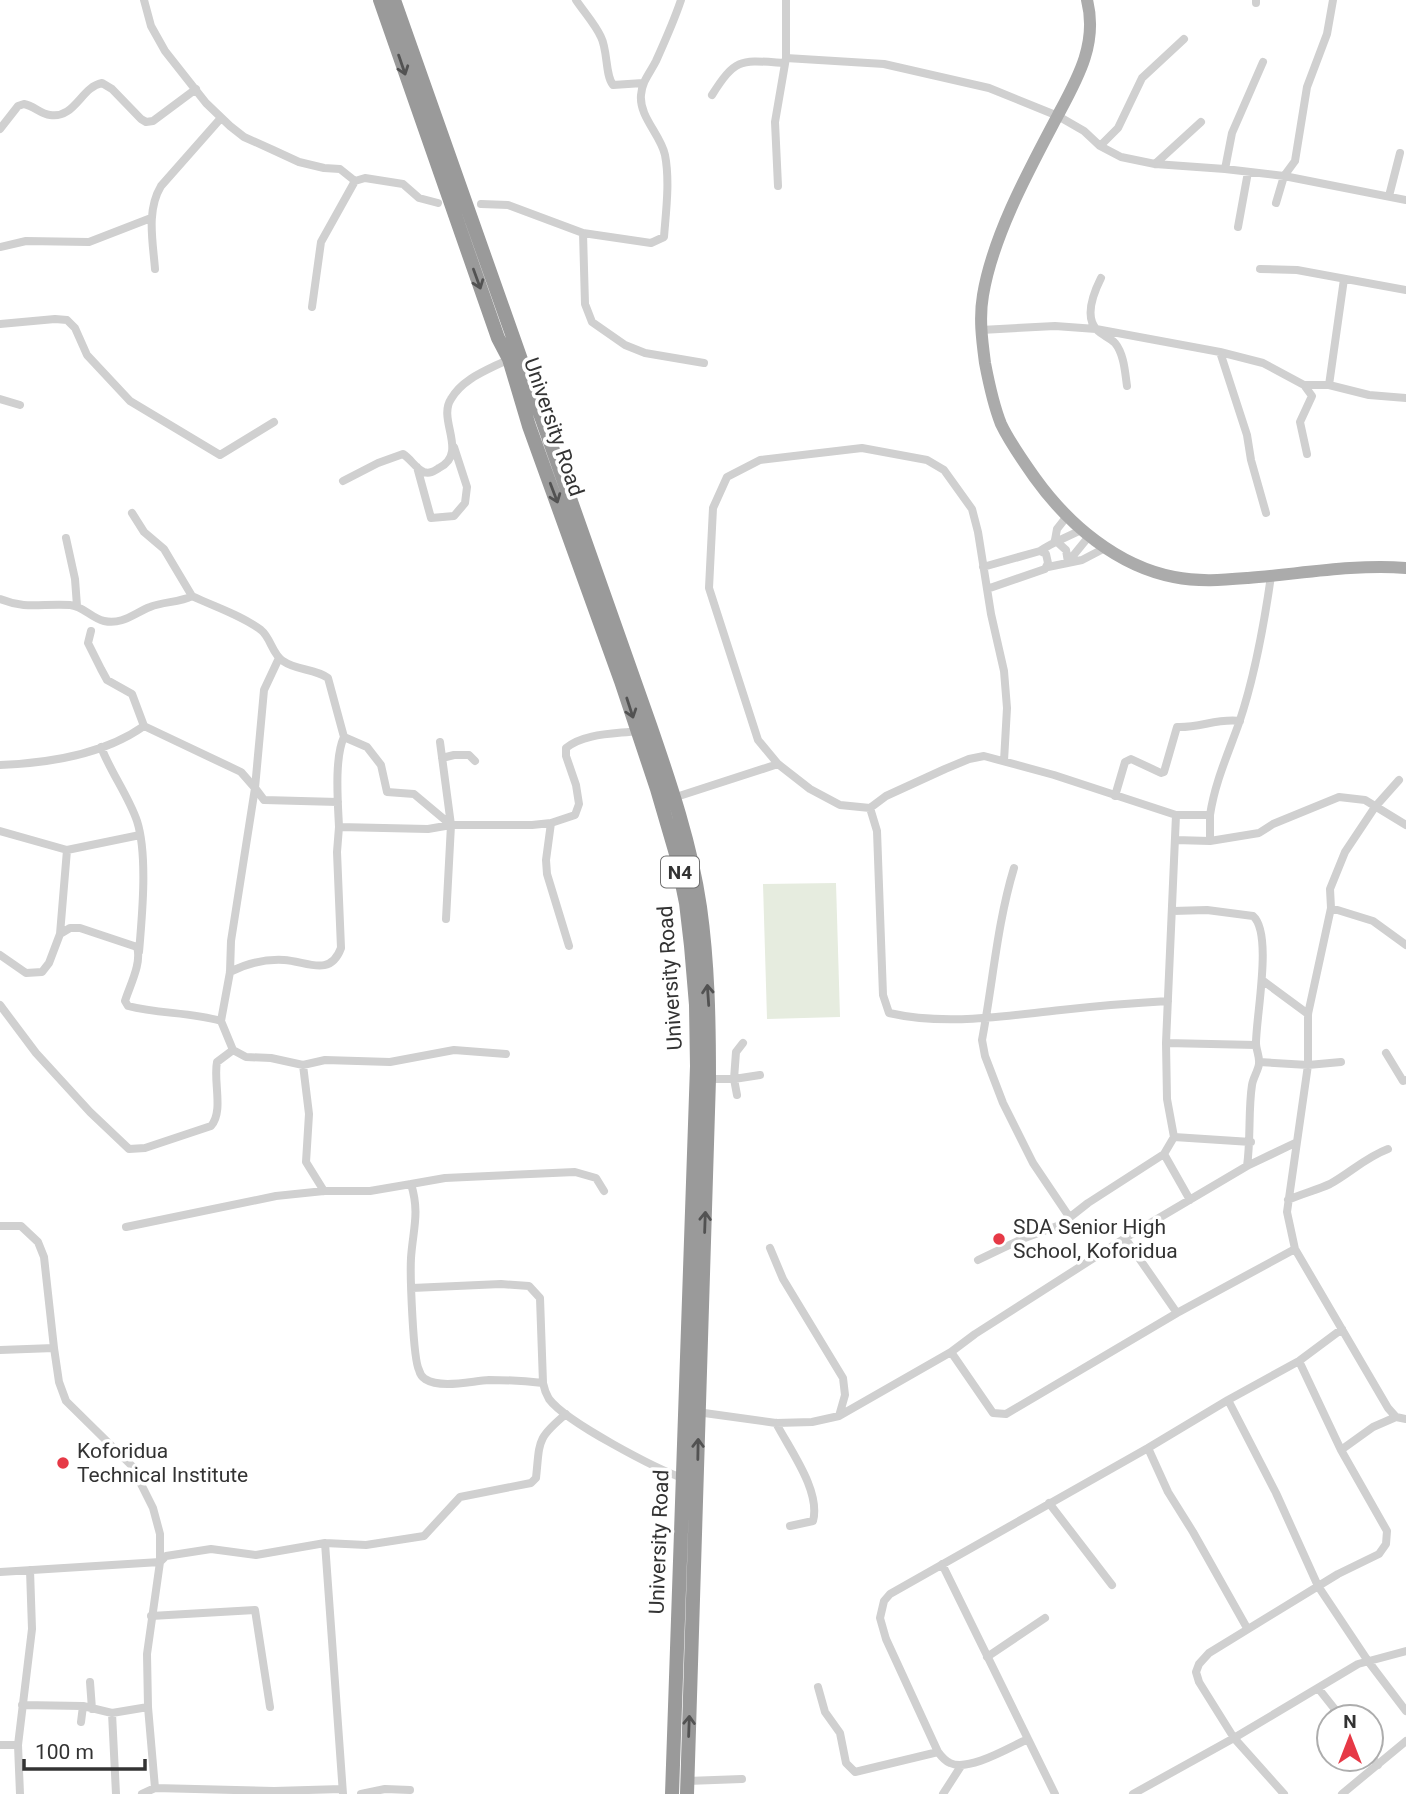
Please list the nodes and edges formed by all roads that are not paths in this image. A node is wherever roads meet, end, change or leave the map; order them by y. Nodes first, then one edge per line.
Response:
1 (144, 0) edge
2 (380, 0) edge
3 (394, 0) edge
4 (576, 0) edge
5 (681, 0) edge
6 (786, 0) edge
7 (1087, 0) edge
8 (1333, 0) edge
9 (1184, 38) dead end
10 (785, 60) junction
11 (1263, 62) dead end
12 (643, 83) junction
13 (196, 89) junction
14 (712, 95) dead end
15 (1058, 116) junction
16 (221, 118) junction
17 (1201, 122) dead end
18 (0, 129) edge
19 (1100, 146) junction
20 (1400, 153) dead end
21 (1155, 164) junction
22 (1225, 169) junction
23 (1248, 172) junction
24 (1284, 176) junction
25 (355, 181) junction
26 (778, 186) dead end
27 (1389, 196) junction
28 (1406, 200) edge
29 (439, 203) dead end
30 (1276, 203) dead end
31 (481, 204) dead end
32 (151, 218) junction
33 (1238, 228) dead end
34 (583, 233) junction
35 (0, 247) edge
36 (155, 269) dead end
37 (1260, 269) dead end
38 (1101, 278) dead end
39 (1344, 279) junction
40 (1406, 290) edge
41 (312, 307) dead end
42 (0, 324) edge
43 (1096, 329) junction
44 (981, 330) junction
45 (1220, 352) junction
46 (509, 359) junction
47 (704, 363) dead end
48 (1304, 385) junction
49 (1127, 386) dead end
50 (1329, 386) junction
51 (1406, 398) edge
52 (0, 399) edge
53 (20, 405) dead end
54 (274, 422) dead end
55 (453, 440) junction
56 (1307, 453) dead end
57 (417, 467) junction
58 (343, 481) dead end
59 (132, 513) dead end
60 (1266, 513) dead end
61 (1068, 515) junction
62 (1086, 532) junction
63 (66, 538) dead end
64 (1055, 540) junction
65 (1105, 548) junction
66 (1040, 551) junction
67 (1068, 562) junction
68 (984, 567) junction
69 (1048, 567) junction
70 (1406, 568) edge
71 (1271, 576) junction
72 (987, 589) junction
73 (192, 596) junction
74 (0, 599) edge
75 (77, 606) junction
76 (91, 631) dead end
77 (279, 659) junction
78 (627, 679) junction
79 (1240, 721) junction
80 (144, 726) junction
81 (637, 731) junction
82 (344, 737) junction
83 (440, 742) dead end
84 (101, 747) junction
85 (442, 758) junction
86 (475, 761) dead end
87 (1004, 761) junction
88 (778, 764) junction
89 (0, 765) edge
90 (1399, 780) dead end
91 (255, 788) junction
92 (1115, 796) junction
93 (673, 798) junction
94 (338, 802) junction
95 (1375, 807) junction
96 (870, 808) junction
97 (1176, 815) junction
98 (1210, 815) junction
99 (551, 823) junction
100 (451, 825) junction
101 (1406, 825) edge
102 (339, 827) junction
103 (0, 831) edge
104 (140, 835) junction
105 (1175, 840) junction
106 (1210, 841) junction
107 (67, 850) junction
108 (1014, 868) dead end
109 (1331, 908) junction
110 (1173, 911) junction
111 (446, 919) dead end
112 (60, 934) junction
113 (1406, 945) edge
114 (569, 946) dead end
115 (139, 953) junction
116 (0, 956) edge
117 (230, 972) junction
118 (1262, 981) junction
119 (1168, 1001) junction
120 (0, 1005) edge
121 (1308, 1014) junction
122 (986, 1018) junction
123 (221, 1021) junction
124 (743, 1043) dead end
125 (1166, 1043) junction
126 (1256, 1045) junction
127 (233, 1050) junction
128 (1386, 1053) dead end
129 (506, 1054) dead end
130 (1259, 1062) junction
131 (1341, 1062) dead end
132 (303, 1065) junction
133 (1308, 1065) junction
134 (760, 1074) dead end
135 (709, 1079) junction
136 (734, 1079) junction
137 (1406, 1080) edge
138 (737, 1095) dead end
139 (1174, 1137) junction
140 (1251, 1142) junction
141 (1296, 1143) junction
142 (1388, 1149) dead end
143 (1164, 1154) junction
144 (1247, 1166) junction
145 (411, 1184) junction
146 (324, 1191) junction
147 (604, 1191) dead end
148 (1191, 1200) junction
149 (1288, 1200) junction
150 (1070, 1218) junction
151 (0, 1226) edge
152 (126, 1227) dead end
153 (1125, 1238) junction
154 (770, 1248) dead end
155 (1295, 1249) junction
156 (978, 1260) dead end
157 (412, 1288) junction
158 (1177, 1313) junction
159 (1342, 1329) junction
160 (54, 1348) junction
161 (0, 1350) edge
162 (951, 1352) junction
163 (1299, 1361) junction
164 (542, 1383) junction
165 (1228, 1400) junction
166 (692, 1412) junction
167 (566, 1414) junction
168 (839, 1416) junction
169 (1396, 1417) junction
170 (1406, 1419) edge
171 (776, 1423) junction
172 (1149, 1448) junction
173 (1341, 1450) junction
174 (682, 1478) junction
175 (698, 1483) junction
176 (1049, 1503) junction
177 (790, 1526) dead end
178 (325, 1543) junction
179 (160, 1562) junction
180 (942, 1564) junction
181 (30, 1570) junction
182 (0, 1572) edge
183 (1112, 1585) dead end
184 (1318, 1586) junction
185 (151, 1616) junction
186 (1045, 1618) dead end
187 (1247, 1628) junction
188 (1406, 1651) edge
189 (987, 1657) junction
190 (1368, 1661) junction
191 (90, 1682) dead end
192 (818, 1687) dead end
193 (1318, 1688) junction
194 (1330, 1703) edge
195 (22, 1705) junction
196 (88, 1707) junction
197 (148, 1707) junction
198 (270, 1707) dead end
199 (1406, 1711) edge
200 (111, 1713) junction
201 (81, 1722) dead end
202 (1234, 1738) junction
203 (1028, 1739) junction
204 (1406, 1741) edge
205 (0, 1745) edge
206 (18, 1745) junction
207 (938, 1752) junction
208 (1385, 1759) edge
209 (961, 1766) junction
210 (1368, 1773) edge
211 (742, 1779) dead end
212 (687, 1787) edge
213 (155, 1788) junction
214 (410, 1790) dead end
215 (342, 1791) edge
216 (274, 1792) edge
217 (20, 1794) edge
218 (116, 1794) edge
219 (142, 1794) edge
220 (361, 1794) edge
221 (672, 1794) edge
222 (943, 1794) edge
223 (1055, 1794) edge
224 (1133, 1794) edge
225 (1284, 1794) edge
226 (1342, 1794) edge

1 - 13 street
2 -> 46 highway, University Road / N4
3 - 78 highway, University Road / N4
4 - 12 street
5 - 12 street
6 - 10 street
7 - 15 main road
8 - 24 street
9 - 19 street
10 - 14 street
10 - 15 street
10 - 26 street
11 - 22 street
12 - 34 street
13 - 16 street
13 - 18 street
15 - 19 street
15 - 44 main road
16 - 25 street
16 - 32 street
17 - 21 street
19 - 21 street
20 - 27 street
21 - 22 street
22 - 23 street
23 - 24 street
23 - 33 street
24 - 27 street
24 - 30 street
25 - 29 street
25 - 41 street
27 - 28 street
31 - 34 street
32 - 35 street
32 - 36 street
34 - 47 street
37 - 39 street
38 - 43 street
39 - 40 street
39 - 50 street
42 - 54 street
43 - 44 street
43 - 45 street
43 - 49 street
44 - 61 main road
45 - 48 street
45 - 60 street
46 - 55 street
46 -> 78 highway, University Road / N4
48 - 50 street
48 - 56 street
50 - 51 street
52 - 53 street
55 - 57 street
55 - 57 street
57 - 58 street
59 - 73 street
61 - 62 main road
61 - 64 street
62 - 64 street
62 - 65 main road
62 - 67 street
63 - 75 street
64 - 66 street
64 - 67 street
65 - 67 street
65 - 71 main road
66 - 68 street
66 - 69 street
67 - 69 street
68 - 72 street
68 - 88 street
69 - 72 street
70 - 71 main road
71 - 79 street
72 - 87 street
73 - 75 street
73 - 77 street
74 - 75 street
76 - 80 street
77 - 82 street
77 - 91 street
78 -> 81 highway, University Road / N4
78 - 93 highway, University Road / N4
79 - 92 street
79 - 98 street
80 - 84 street
80 - 91 street
81 - 99 street
81 - 166 highway, University Road / N4
82 - 94 street
82 - 100 street
83 - 85 street
84 - 89 street
84 - 104 street
85 - 86 street
85 - 100 street
87 - 92 street
87 - 96 street
88 - 93 street
88 - 96 street
90 - 95 street
91 - 94 street
91 - 117 street
92 - 97 street
135 -> 93 highway, University Road / N4
94 - 102 street
95 - 101 street
95 - 106 street
95 - 109 street
96 - 122 street
97 - 98 street
97 - 105 street
98 - 106 street
99 - 100 street
99 - 114 street
100 - 102 street
100 - 111 street
102 - 117 street
103 - 107 street
104 - 107 street
104 - 115 street
105 - 106 street
105 - 110 street
107 - 112 street
108 - 122 street
109 - 113 street
109 - 121 street
110 - 118 street
110 - 119 street
112 - 115 street
112 - 116 street
115 - 123 street
117 - 123 street
118 - 121 street
118 - 126 street
119 - 122 street
119 - 125 street
120 - 127 street
121 - 133 street
122 - 150 street
123 - 127 street
124 - 136 street
125 - 126 street
125 - 139 street
126 - 130 street
127 - 132 street
128 - 137 street
129 - 132 street
130 - 133 street
130 - 140 street
131 - 133 street
132 - 146 street
133 - 141 street
134 - 136 street
135 - 136 street
166 -> 135 highway, University Road / N4
136 - 138 street
139 - 140 street
139 - 143 street
140 - 144 street
141 - 144 street
141 - 149 street
142 - 149 street
143 - 148 street
143 - 150 street
144 - 148 street
145 - 146 street
145 - 147 street
145 - 157 street
146 - 152 street
148 - 153 street
149 - 155 street
150 - 156 street
151 - 160 street
153 - 158 street
153 - 162 street
154 - 168 street
155 - 158 street
155 - 159 street
157 - 164 street
157 - 164 street
158 - 162 street
159 - 163 street
159 - 169 street
160 - 161 street
160 - 179 street
162 - 168 street
163 - 165 street
163 - 173 street
164 - 167 street
165 - 172 street
165 - 184 street
166 - 171 street
166 - 174 highway, University Road / N4
175 -> 166 highway, University Road / N4
167 - 174 street
167 - 178 street
168 - 171 street
169 - 170 street
169 - 173 street
171 - 177 street
172 - 176 street
172 - 187 street
173 - 184 street
174 - 175 street
174 - 221 highway, University Road / N4
212 -> 175 highway, University Road / N4
176 - 180 street
176 - 183 street
178 - 179 street
178 - 215 street
179 - 181 street
179 - 185 street
180 - 189 street
180 - 207 street
181 - 182 street
181 - 195 street
184 - 187 street
184 - 190 street
185 - 197 street
185 - 198 street
186 - 189 street
187 - 202 street
188 - 190 street
189 - 203 street
190 - 193 street
190 - 199 street
191 - 196 street
192 - 207 street
193 - 194 street
193 - 202 street
195 - 196 street
195 - 206 street
196 - 200 street
196 - 201 street
197 - 200 street
197 - 213 street
200 - 218 street
202 - 224 street
202 - 225 street
203 - 209 street
203 - 223 street
204 - 208 street
205 - 206 street
206 - 217 street
207 - 209 street
209 - 222 street
210 - 226 street
211 - 212 street
213 - 216 street
213 - 219 street
214 - 220 street
215 - 216 street

